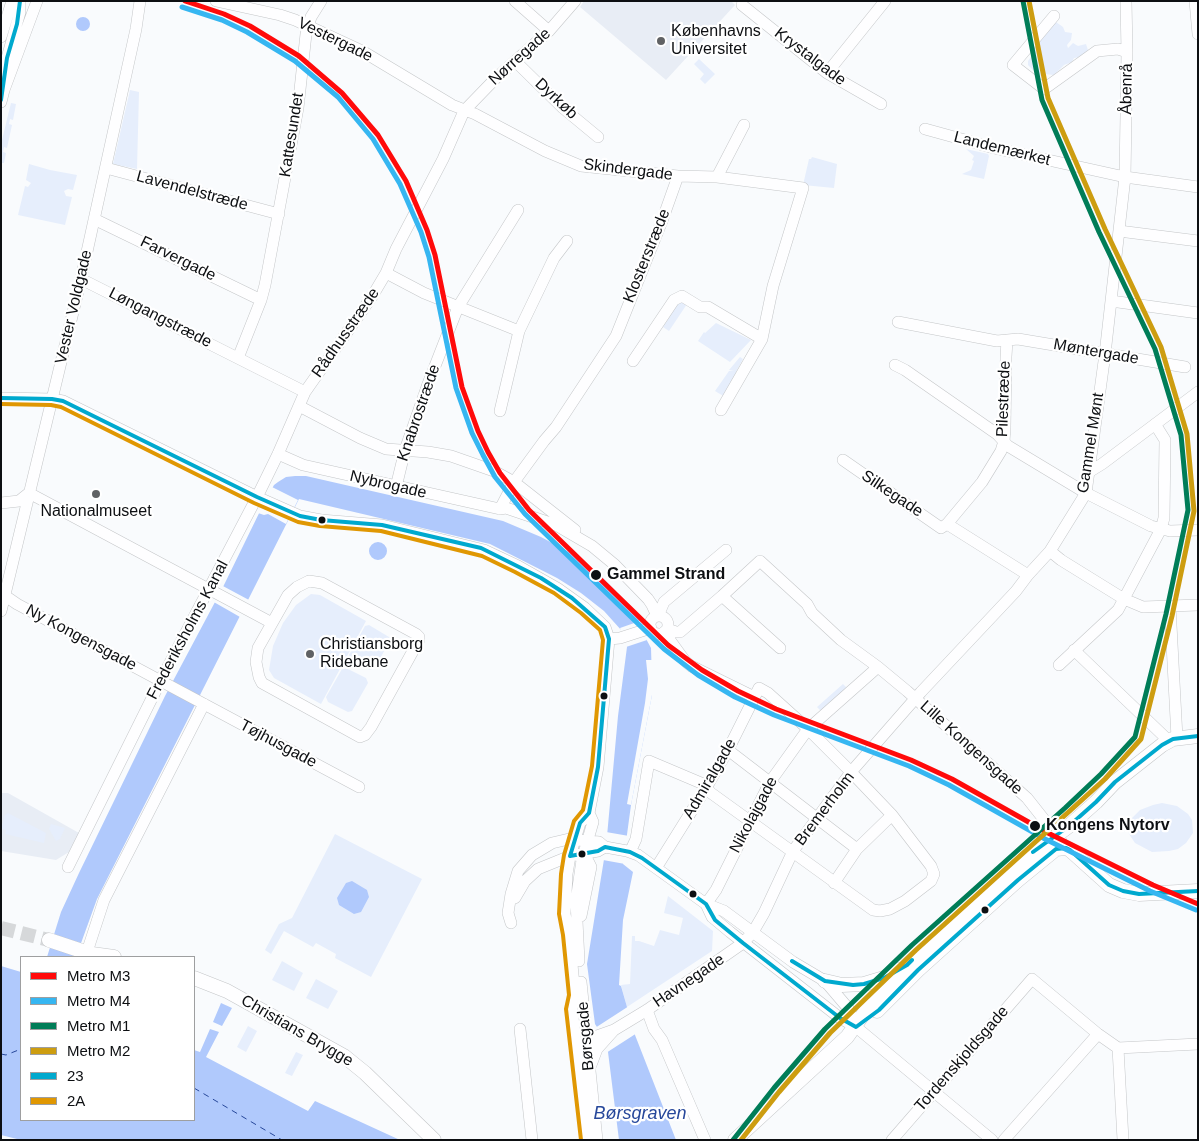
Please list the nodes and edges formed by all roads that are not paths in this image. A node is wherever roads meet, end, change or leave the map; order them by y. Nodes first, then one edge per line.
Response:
1 (37, 1) edge
2 (140, 1) edge
3 (216, 1) edge
4 (321, 1) edge
5 (515, 1) edge
6 (575, 1) edge
7 (885, 1) edge
8 (1126, 1) edge
9 (1195, 1) edge
10 (12, 2) edge
11 (742, 5) dead end
12 (1054, 16) dead end
13 (308, 26) junction
14 (550, 30) junction
15 (1198, 34) edge
16 (1, 37) edge
17 (1127, 52) junction
18 (515, 61) junction
19 (827, 73) junction
20 (2, 96) edge
21 (881, 104) dead end
22 (464, 111) junction
23 (744, 125) dead end
24 (924, 129) dead end
25 (598, 137) dead end
26 (106, 168) junction
27 (438, 169) joint
28 (678, 176) junction
29 (717, 177) junction
30 (1125, 177) junction
31 (1198, 188) edge
32 (518, 210) dead end
33 (279, 214) junction
34 (94, 219) junction
35 (1119, 231) junction
36 (567, 241) dead end
37 (1198, 241) edge
38 (386, 273) junction
39 (81, 279) junction
40 (261, 300) junction
41 (1111, 301) junction
42 (458, 307) junction
43 (1198, 313) edge
44 (898, 322) dead end
45 (519, 331) junction
46 (762, 339) junction
47 (1007, 340) junction
48 (1105, 354) junction
49 (238, 358) junction
50 (633, 361) dead end
51 (895, 365) dead end
52 (1185, 367) dead end
53 (305, 392) junction
54 (1198, 392) edge
55 (1, 398) edge
56 (52, 399) junction
57 (299, 406) junction
58 (722, 410) dead end
59 (500, 411) dead end
60 (1155, 424) junction
61 (1004, 441) junction
62 (406, 450) junction
63 (278, 454) junction
64 (843, 460) dead end
65 (1088, 472) junction
66 (514, 482) junction
67 (396, 487) junction
68 (29, 493) junction
69 (1086, 493) junction
70 (261, 499) junction
71 (1, 503) edge
72 (500, 510) junction
73 (944, 526) junction
74 (1161, 529) junction
75 (1198, 530) edge
76 (580, 539) junction
77 (726, 550) dead end
78 (1050, 551) junction
79 (1028, 575) junction
80 (213, 591) junction
81 (3, 594) edge
82 (722, 596) junction
83 (1124, 599) junction
84 (1198, 605) edge
85 (1170, 606) junction
86 (1, 611) edge
87 (657, 616) junction
88 (272, 623) junction
89 (647, 629) junction
90 (665, 630) junction
91 (609, 639) junction
92 (780, 648) dead end
93 (1074, 650) junction
94 (1059, 665) dead end
95 (878, 667) junction
96 (166, 683) junction
97 (757, 693) junction
98 (916, 698) junction
99 (201, 702) junction
100 (808, 729) junction
101 (1198, 736) edge
102 (1173, 740) junction
103 (728, 750) junction
104 (851, 772) junction
105 (770, 782) junction
106 (359, 787) dead end
107 (706, 788) junction
108 (589, 812) junction
109 (892, 816) junction
110 (1078, 818) junction
111 (818, 819) junction
112 (750, 821) junction
113 (1056, 835) junction
114 (575, 839) junction
115 (588, 840) junction
116 (605, 847) junction
117 (1066, 848) junction
118 (857, 849) junction
119 (537, 851) junction
120 (629, 851) junction
121 (793, 851) junction
122 (584, 853) junction
123 (570, 856) junction
124 (1034, 859) junction
125 (525, 861) junction
126 (68, 867) dead end
127 (656, 868) junction
128 (539, 869) junction
129 (525, 881) junction
130 (834, 883) junction
131 (1198, 891) edge
132 (706, 904) junction
133 (752, 932) junction
134 (51, 941) tunnel mouth
135 (743, 943) junction
136 (90, 953) edge
137 (108, 956) edge
138 (907, 965) junction
139 (195, 978) edge
140 (825, 981) junction
141 (195, 984) edge
142 (647, 1010) junction
143 (856, 1027) junction
144 (520, 1028) dead end
145 (1098, 1034) junction
146 (601, 1039) junction
147 (587, 1042) junction
148 (1198, 1044) edge
149 (1118, 1048) junction
150 (577, 1049) junction
151 (589, 1071) junction
152 (933, 1092) junction
153 (427, 1140) edge
154 (434, 1140) edge
155 (532, 1140) edge
156 (587, 1140) edge
157 (597, 1140) edge
158 (705, 1140) edge
159 (735, 1140) edge
160 (892, 1140) edge
161 (992, 1140) edge
162 (1004, 1140) edge
163 (1124, 1140) edge

1 - 20 street
2 - 26 street, Vester Voldgade
3 - 13 street, Vestergade
4 - 13 street
5 - 14 street
6 - 14 street, Nørregade
7 - 19 street
8 - 17 street, Åbenrå
9 - 15 street
10 - 16 street
10 - 20 street
11 - 19 street, Krystalgade
12 - 17 street
13 - 22 street, Vestergade
13 - 33 street, Kattesundet
14 - 18 street, Nørregade
17 - 30 street, Åbenrå
18 - 22 street, Nørregade
18 - 25 street, Dyrkøb
19 - 21 street, Krystalgade
22 - 27 street, Nørregade
22 - 28 street, Skindergade
23 - 29 street
24 - 30 street, Landemærket
26 - 33 street, Lavendelstræde
26 - 34 street, Vester Voldgade
27 - 38 street, Rådhusstræde
28 - 29 street, Skindergade
28 - 66 street, Klosterstræde
29 - 46 street, Skindergade
30 - 31 street, Landemærket
30 - 35 street, Åbenrå
32 - 42 street, Knabrostræde
33 - 40 street, Kattesundet
34 - 39 street, Vester Voldgade
34 - 40 street, Farvergade
35 - 37 street
35 - 41 street, Gammel Mønt
36 - 45 street
38 - 42 street
38 - 53 street, Rådhusstræde
39 - 49 street, Løngangstræde
39 - 56 street, Vester Voldgade
40 - 49 street, Kattesundet
41 - 43 street
41 - 48 street, Gammel Mønt
42 - 45 street
42 - 62 street, Knabrostræde
44 - 47 street, Møntergade
45 - 59 street
46 - 50 street
46 - 58 street
47 - 48 street, Møntergade
47 - 61 street, Pilestræde
48 - 52 street, Møntergade
48 - 65 street, Gammel Mønt
49 - 53 street, Løngangstræde
51 - 61 street
53 - 57 street, Frederiksholms Kanal
54 - 60 street
55 - 56 street
56 - 68 street, Vester Voldgade
56 - 70 street
57 - 62 street
57 - 63 street, Frederiksholms Kanal
60 - 65 street
60 - 74 street
61 - 69 street
61 - 73 street, Pilestræde
62 - 66 street
62 - 67 street, Knabrostræde
63 - 67 street, Nybrogade
63 - 70 street, Frederiksholms Kanal
64 - 73 street, Silkegade
65 - 69 street, Gammel Mønt
66 - 72 street
66 - 76 street
67 - 72 street, Nybrogade
68 - 71 street
68 - 80 street
68 - 81 street, Vester Voldgade
69 - 74 street
69 - 78 street, Gammel Mønt
70 - 80 street, Frederiksholms Kanal
70 - 91 street
72 - 76 street
73 - 79 street, Silkegade
74 - 75 street
74 - 83 street
76 - 87 street
77 - 87 street
78 - 79 street, Gammel Mønt
78 - 83 street
79 - 98 street, Bremerholm
80 - 88 street
80 - 96 street, Frederiksholms Kanal
81 - 86 street, Vester Voldgade
81 - 96 street, Ny Kongensgade
82 - 90 street
82 - 92 street
82 - 95 street, Lille Kongensgade
83 - 85 street
83 - 93 street
84 - 85 street
85 - 102 street
87 - 89 street
87 - 90 street
88 - 88 street
89 - 90 street
89 - 91 street
90 - 97 street
91 - 108 street, Børsgade
93 - 94 street
93 - 102 street
95 - 98 street, Lille Kongensgade
95 - 100 street, Nikolajgade
96 - 99 street, Ny Kongensgade
96 - 126 street, Frederiksholms Kanal
97 - 100 street
97 - 103 street, Admiralgade
98 - 104 street, Bremerholm
98 - 113 street, Lille Kongensgade
99 - 106 street, Tøjhusgade
99 - 136 street
100 - 104 street
100 - 105 street, Nikolajgade
101 - 102 main road
102 - 110 main road
103 - 105 street
103 - 107 street, Admiralgade
104 - 109 street
104 - 111 street, Bremerholm
105 - 111 street
105 - 112 street, Nikolajgade
107 - 112 street
107 - 120 street
107 - 127 street, Admiralgade
108 - 114 street, Børsgade
108 - 115 street, Børsgade
109 - 118 street
109 - 130 street
110 - 113 main road
110 - 117 main road
111 - 118 street
111 - 121 street, Bremerholm
112 - 121 street
112 - 132 street, Nikolajgade
113 - 117 street, Lille Kongensgade
113 - 124 main road
114 - 115 street
114 - 119 street
114 - 123 street, Børsgade
115 - 116 street
115 - 122 street, Børsgade
116 - 120 street
116 - 122 street
117 - 124 main road
117 - 131 main road
118 - 130 street
119 - 125 street
119 - 128 street
120 - 127 street
121 - 130 street
121 - 133 street, Bremerholm
122 - 123 street
122 - 147 street, Børsgade
123 - 128 street
123 - 150 street, Børsgade
124 - 138 main road
124 - 143 main road
125 - 128 street
125 - 129 street
125 - 129 street
127 - 132 street
128 - 129 street
132 - 133 street
132 - 135 street
133 - 135 street, Havnegade
133 - 140 street
134 - 136 main road
135 - 142 street, Havnegade
135 - 143 street
136 - 137 main road
138 - 140 main road
138 - 143 main road
139 - 154 main road, Christians Brygge
140 - 143 street
141 - 153 main road, Christians Brygge
142 - 146 street, Havnegade
142 - 158 street, Havnegade
143 - 152 street
143 - 159 main road
144 - 155 street
145 - 149 street
145 - 152 street, Tordenskjoldsgade
145 - 162 street
146 - 147 street, Havnegade
146 - 151 street
147 - 150 street, Havnegade
147 - 151 street, Børsgade
148 - 149 street
149 - 163 street
150 - 156 street, Børsgade
151 - 157 street, Børsgade
152 - 160 street, Tordenskjoldsgade
152 - 161 street

